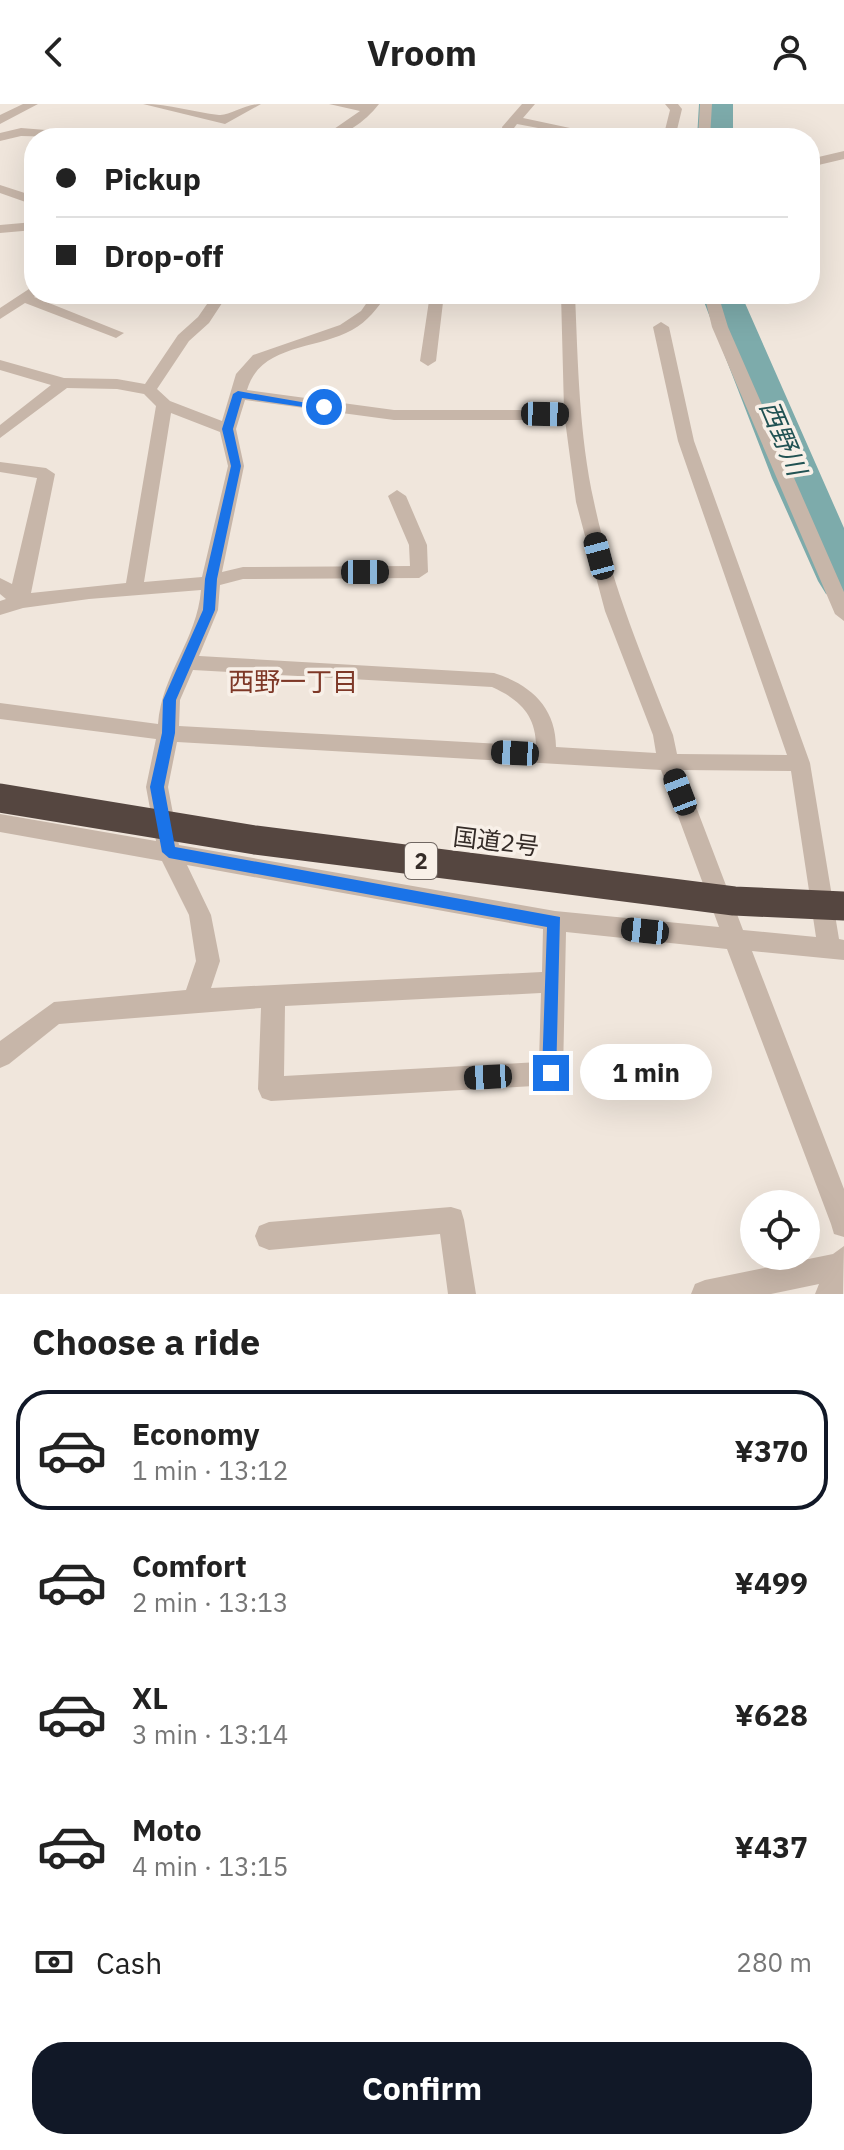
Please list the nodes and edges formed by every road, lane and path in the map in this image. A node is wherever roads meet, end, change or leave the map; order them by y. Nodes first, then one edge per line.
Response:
1 (32, 104) edge
2 (149, 104) edge
3 (255, 104) edge
4 (335, 104) edge
5 (529, 104) edge
6 (671, 104) edge
7 (706, 104) edge
8 (20, 106) edge
9 (371, 106) edge
10 (514, 120) junction
11 (0, 121) edge
12 (341, 128) edge
13 (508, 128) edge
14 (557, 128) edge
15 (671, 128) edge
16 (705, 128) edge
17 (21, 132) junction
18 (24, 132) edge
19 (0, 137) edge
20 (844, 155) edge
21 (820, 161) edge
22 (0, 189) edge
23 (24, 197) edge
24 (24, 227) edge
25 (0, 229) edge
26 (24, 298) edge
27 (51, 304) edge
28 (214, 304) edge
29 (369, 304) edge
30 (436, 304) edge
31 (568, 304) edge
32 (714, 304) edge
33 (0, 315) edge
34 (661, 327) dead end
35 (116, 333) dead end
36 (428, 361) dead end
37 (0, 365) edge
38 (63, 383) junction
39 (149, 390) junction
40 (238, 394) junction
41 (164, 405) junction
42 (572, 415) junction
43 (228, 429) junction
44 (0, 433) edge
45 (0, 467) edge
46 (397, 496) dead end
47 (211, 579) junction
48 (134, 589) junction
49 (10, 594) edge
50 (844, 614) edge
51 (184, 662) junction
52 (0, 711) edge
53 (168, 733) junction
54 (546, 754) junction
55 (668, 762) junction
56 (800, 763) junction
57 (0, 798) edge
58 (0, 823) edge
59 (169, 852) junction
60 (844, 906) edge
61 (555, 921) junction
62 (736, 941) junction
63 (836, 950) edge
64 (553, 982) junction
65 (273, 995) junction
66 (195, 1000) junction
67 (0, 1056) edge
68 (844, 1224) edge
69 (269, 1236) dead end
70 (844, 1263) edge
71 (462, 1294) edge
72 (705, 1294) edge
73 (829, 1294) edge

1 - 8 street
2 - 3 street
4 - 9 street
5 - 10 street
6 - 15 street
7 - 16 street
8 - 11 street
9 - 12 street
10 - 13 street
10 - 14 street
11 - 17 street
17 - 18 street
17 - 19 street
20 - 21 street
22 - 23 street
24 - 25 street
26 - 33 street
27 - 35 street
28 - 39 street
29 - 40 street
30 - 36 street
31 - 42 street
32 - 50 street
34 - 56 street
37 - 38 street
38 - 39 street
38 - 44 street
39 - 41 street
40 - 42 street
40 - 43 street
41 - 43 street
41 - 48 street
42 - 55 street
43 - 47 street
45 - 49 street
46 - 47 street
47 - 48 street
47 - 51 street
48 - 49 street
51 - 53 street
51 - 54 street
52 - 53 street
53 - 54 street
53 - 59 street
54 - 55 street
55 - 56 street
55 - 62 street
56 - 63 street
57 - 60 highway, 国道2号 / 2, bridge
58 - 59 street
59 - 61 street
59 - 66 street
61 - 62 street
61 - 64 street
62 - 63 street
62 - 68 street
64 - 65 street
64 - 65 street
65 - 66 street
66 - 67 street
69 - 71 street
70 - 72 street
70 - 73 street

